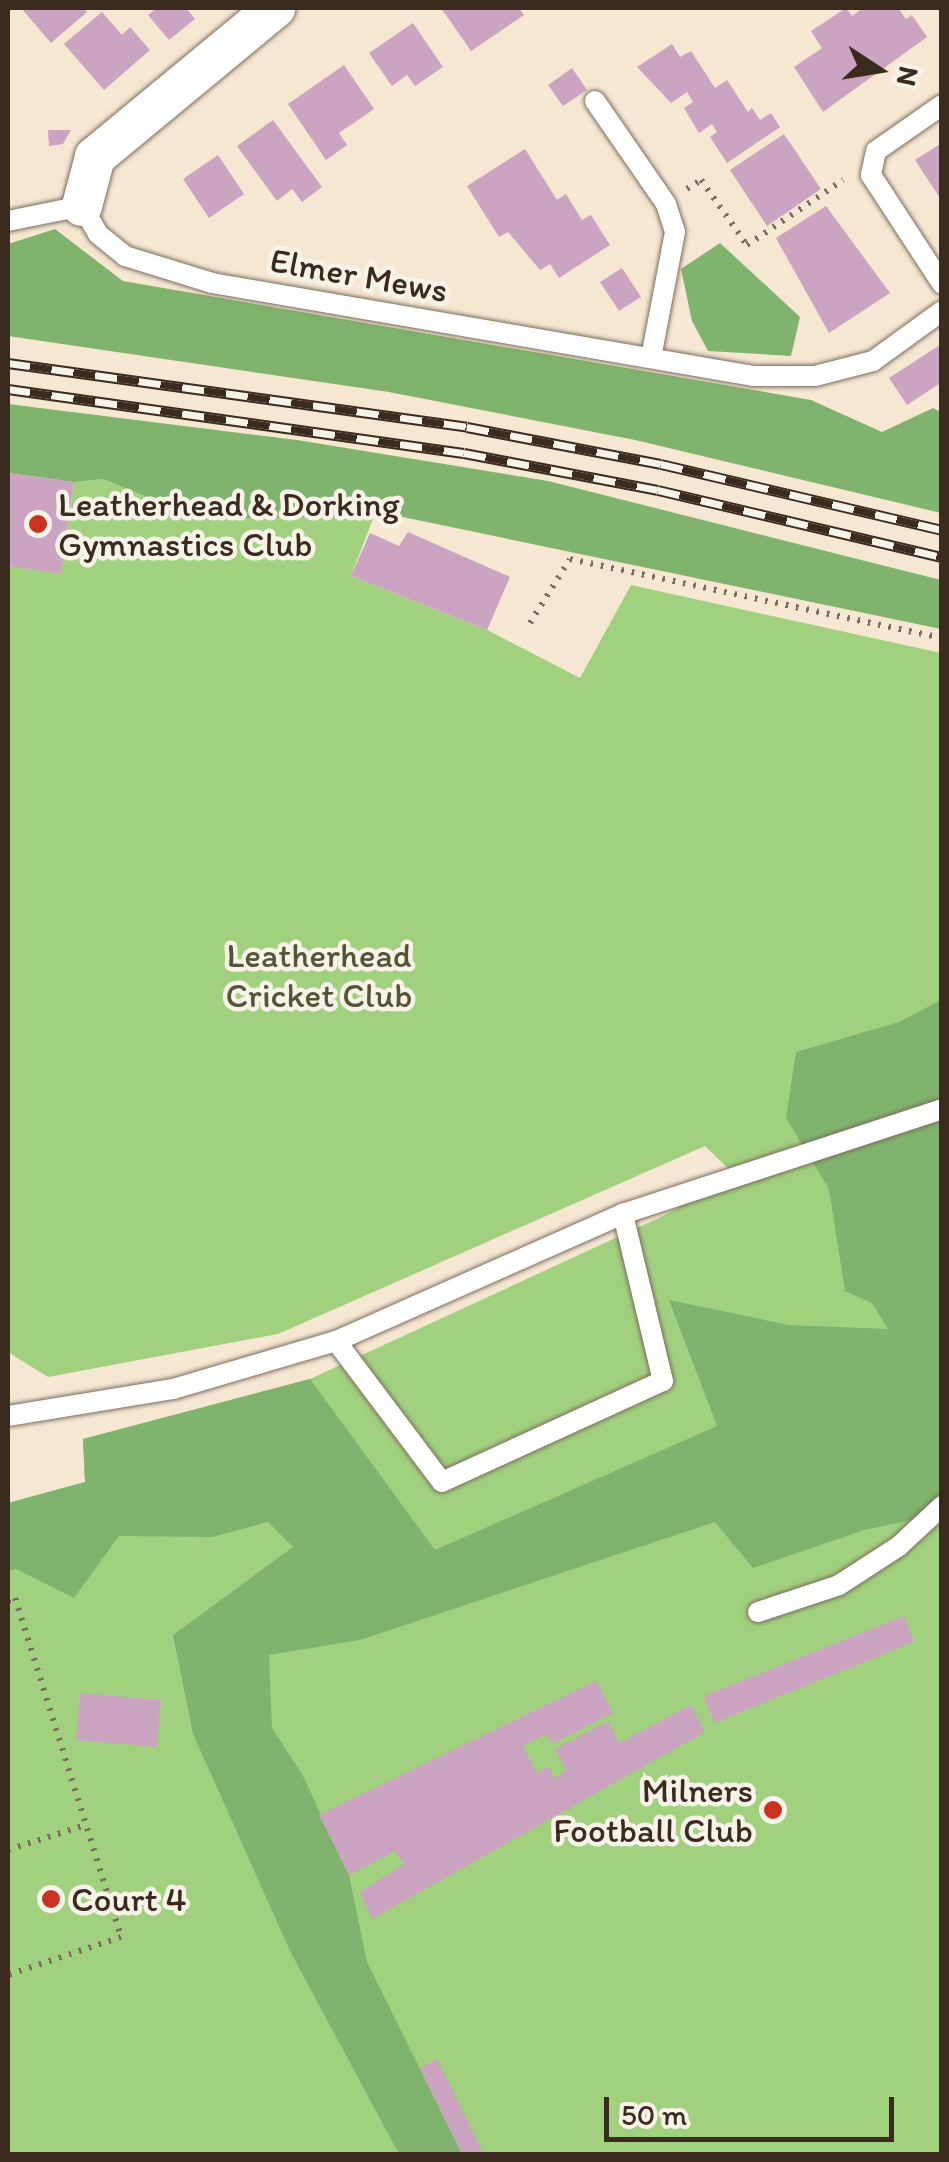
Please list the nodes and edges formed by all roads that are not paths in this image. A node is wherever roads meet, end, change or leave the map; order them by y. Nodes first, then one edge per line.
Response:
1 (252, 14) edge
2 (595, 100) dead end
3 (942, 105) edge
4 (82, 206) junction
5 (8, 221) edge
6 (942, 284) edge
7 (942, 310) edge
8 (651, 358) junction
9 (942, 1108) edge
10 (623, 1214) junction
11 (336, 1341) junction
12 (8, 1416) edge
13 (942, 1506) edge
14 (758, 1612) dead end

1 - 4 street
2 - 8 lane
3 - 6 lane
4 - 5 lane
4 - 8 lane, Elmer Mews
7 - 8 lane, Elmer Mews
9 - 10 lane
10 - 11 lane
10 - 11 lane
11 - 12 lane
13 - 14 lane

